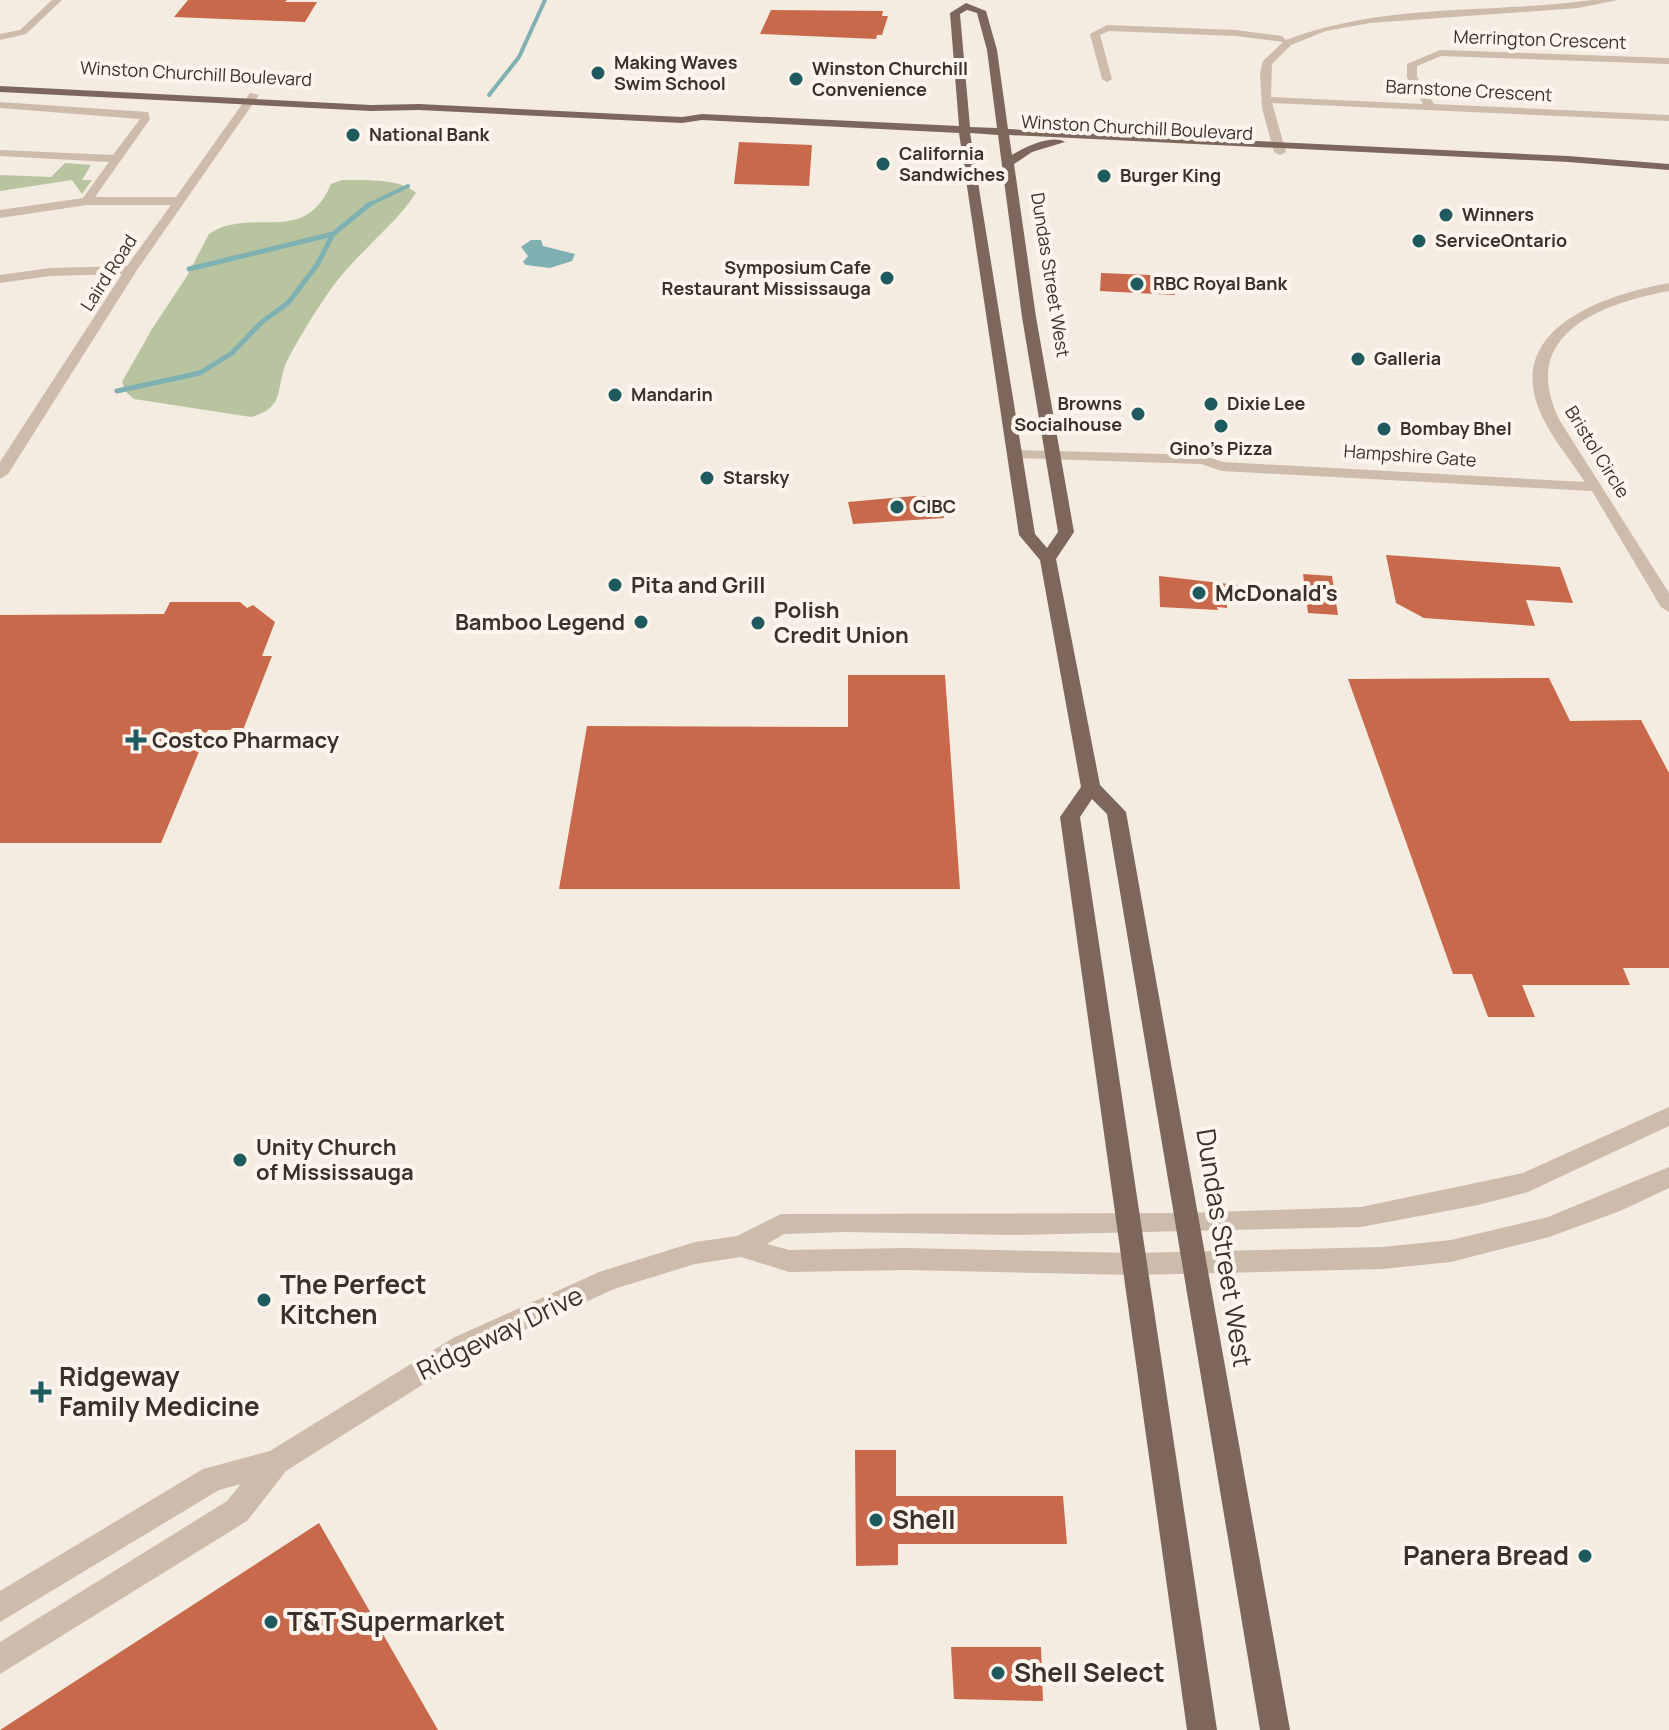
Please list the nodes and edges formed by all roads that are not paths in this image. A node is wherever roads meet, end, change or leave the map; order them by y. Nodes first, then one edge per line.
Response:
1 (57, 0) edge
2 (1613, 0) edge
3 (1487, 2) edge
4 (965, 3) edge
5 (1417, 3) dead end
6 (1328, 15) dead end
7 (0, 37) edge
8 (1282, 39) junction
9 (1669, 61) edge
10 (1107, 79) dead end
11 (0, 87) edge
12 (252, 98) junction
13 (1267, 100) junction
14 (0, 105) edge
15 (1430, 107) junction
16 (962, 108) junction
17 (1000, 115) junction
18 (1669, 118) edge
19 (682, 120) junction
20 (903, 127) junction
21 (965, 134) junction
22 (1003, 136) junction
23 (1058, 138) junction
24 (1279, 148) junction
25 (0, 153) edge
26 (116, 159) junction
27 (1006, 164) junction
28 (1669, 167) edge
29 (87, 201) junction
30 (179, 201) junction
31 (0, 214) edge
32 (131, 270) junction
33 (0, 279) edge
34 (1669, 287) edge
35 (1017, 460) junction
36 (1055, 461) junction
37 (0, 474) edge
38 (1596, 487) junction
39 (1048, 559) junction
40 (1669, 607) edge
41 (1091, 787) junction
42 (1669, 1116) edge
43 (1669, 1177) edge
44 (1141, 1222) junction
45 (1188, 1223) junction
46 (741, 1246) junction
47 (1146, 1263) junction
48 (1194, 1263) junction
49 (276, 1462) junction
50 (0, 1607) edge
51 (0, 1659) edge
52 (1202, 1730) edge
53 (1275, 1730) edge

1 - 7 street
2 - 3 street
3 - 5 street
4 - 16 main road, Dundas Street West
4 - 17 main road, Dundas Street West
6 - 8 street
8 - 10 street
8 - 13 street
9 - 15 street, Merrington Crescent
11 - 12 main road, Winston Churchill Boulevard
12 - 19 main road, Winston Churchill Boulevard
12 - 30 street, Laird Road
13 - 15 street, Barnstone Crescent
13 - 24 street
14 - 26 street
15 - 18 street, Barnstone Crescent
16 - 20 main road
16 - 21 main road, Dundas Street West
17 - 22 main road, Dundas Street West
17 - 23 main road
19 - 20 main road, Winston Churchill Boulevard
19 - 21 main road, Winston Churchill Boulevard
20 - 21 main road, Winston Churchill Boulevard
21 - 22 main road, Winston Churchill Boulevard
21 - 35 main road, Dundas Street West
22 - 23 main road, Winston Churchill Boulevard
22 - 27 main road, Dundas Street West
23 - 24 main road, Winston Churchill Boulevard
23 - 27 main road
24 - 28 main road, Winston Churchill Boulevard
25 - 26 street
26 - 29 street
27 - 36 main road, Dundas Street West
29 - 30 street
29 - 31 street
30 - 32 street, Laird Road
32 - 33 street
32 - 37 street, Laird Road
34 - 38 street, Bristol Circle
35 - 36 street, Hampshire Gate
35 - 39 main road, Dundas Street West
36 - 38 street, Hampshire Gate
36 - 39 main road, Dundas Street West
38 - 40 street, Bristol Circle
39 - 41 main road, Dundas Street West
41 - 44 main road
41 - 45 main road, Dundas Street West
42 - 45 street, Ridgeway Drive
43 - 48 street, Ridgeway Drive
44 - 45 street, Ridgeway Drive
44 - 46 street, Ridgeway Drive
44 - 47 main road
45 - 48 main road, Dundas Street West
46 - 47 street, Ridgeway Drive
46 - 49 street, Ridgeway Drive
47 - 48 street, Ridgeway Drive
47 - 52 main road
48 - 53 main road, Dundas Street West
49 - 50 street, Ridgeway Drive
49 - 51 street, Ridgeway Drive

